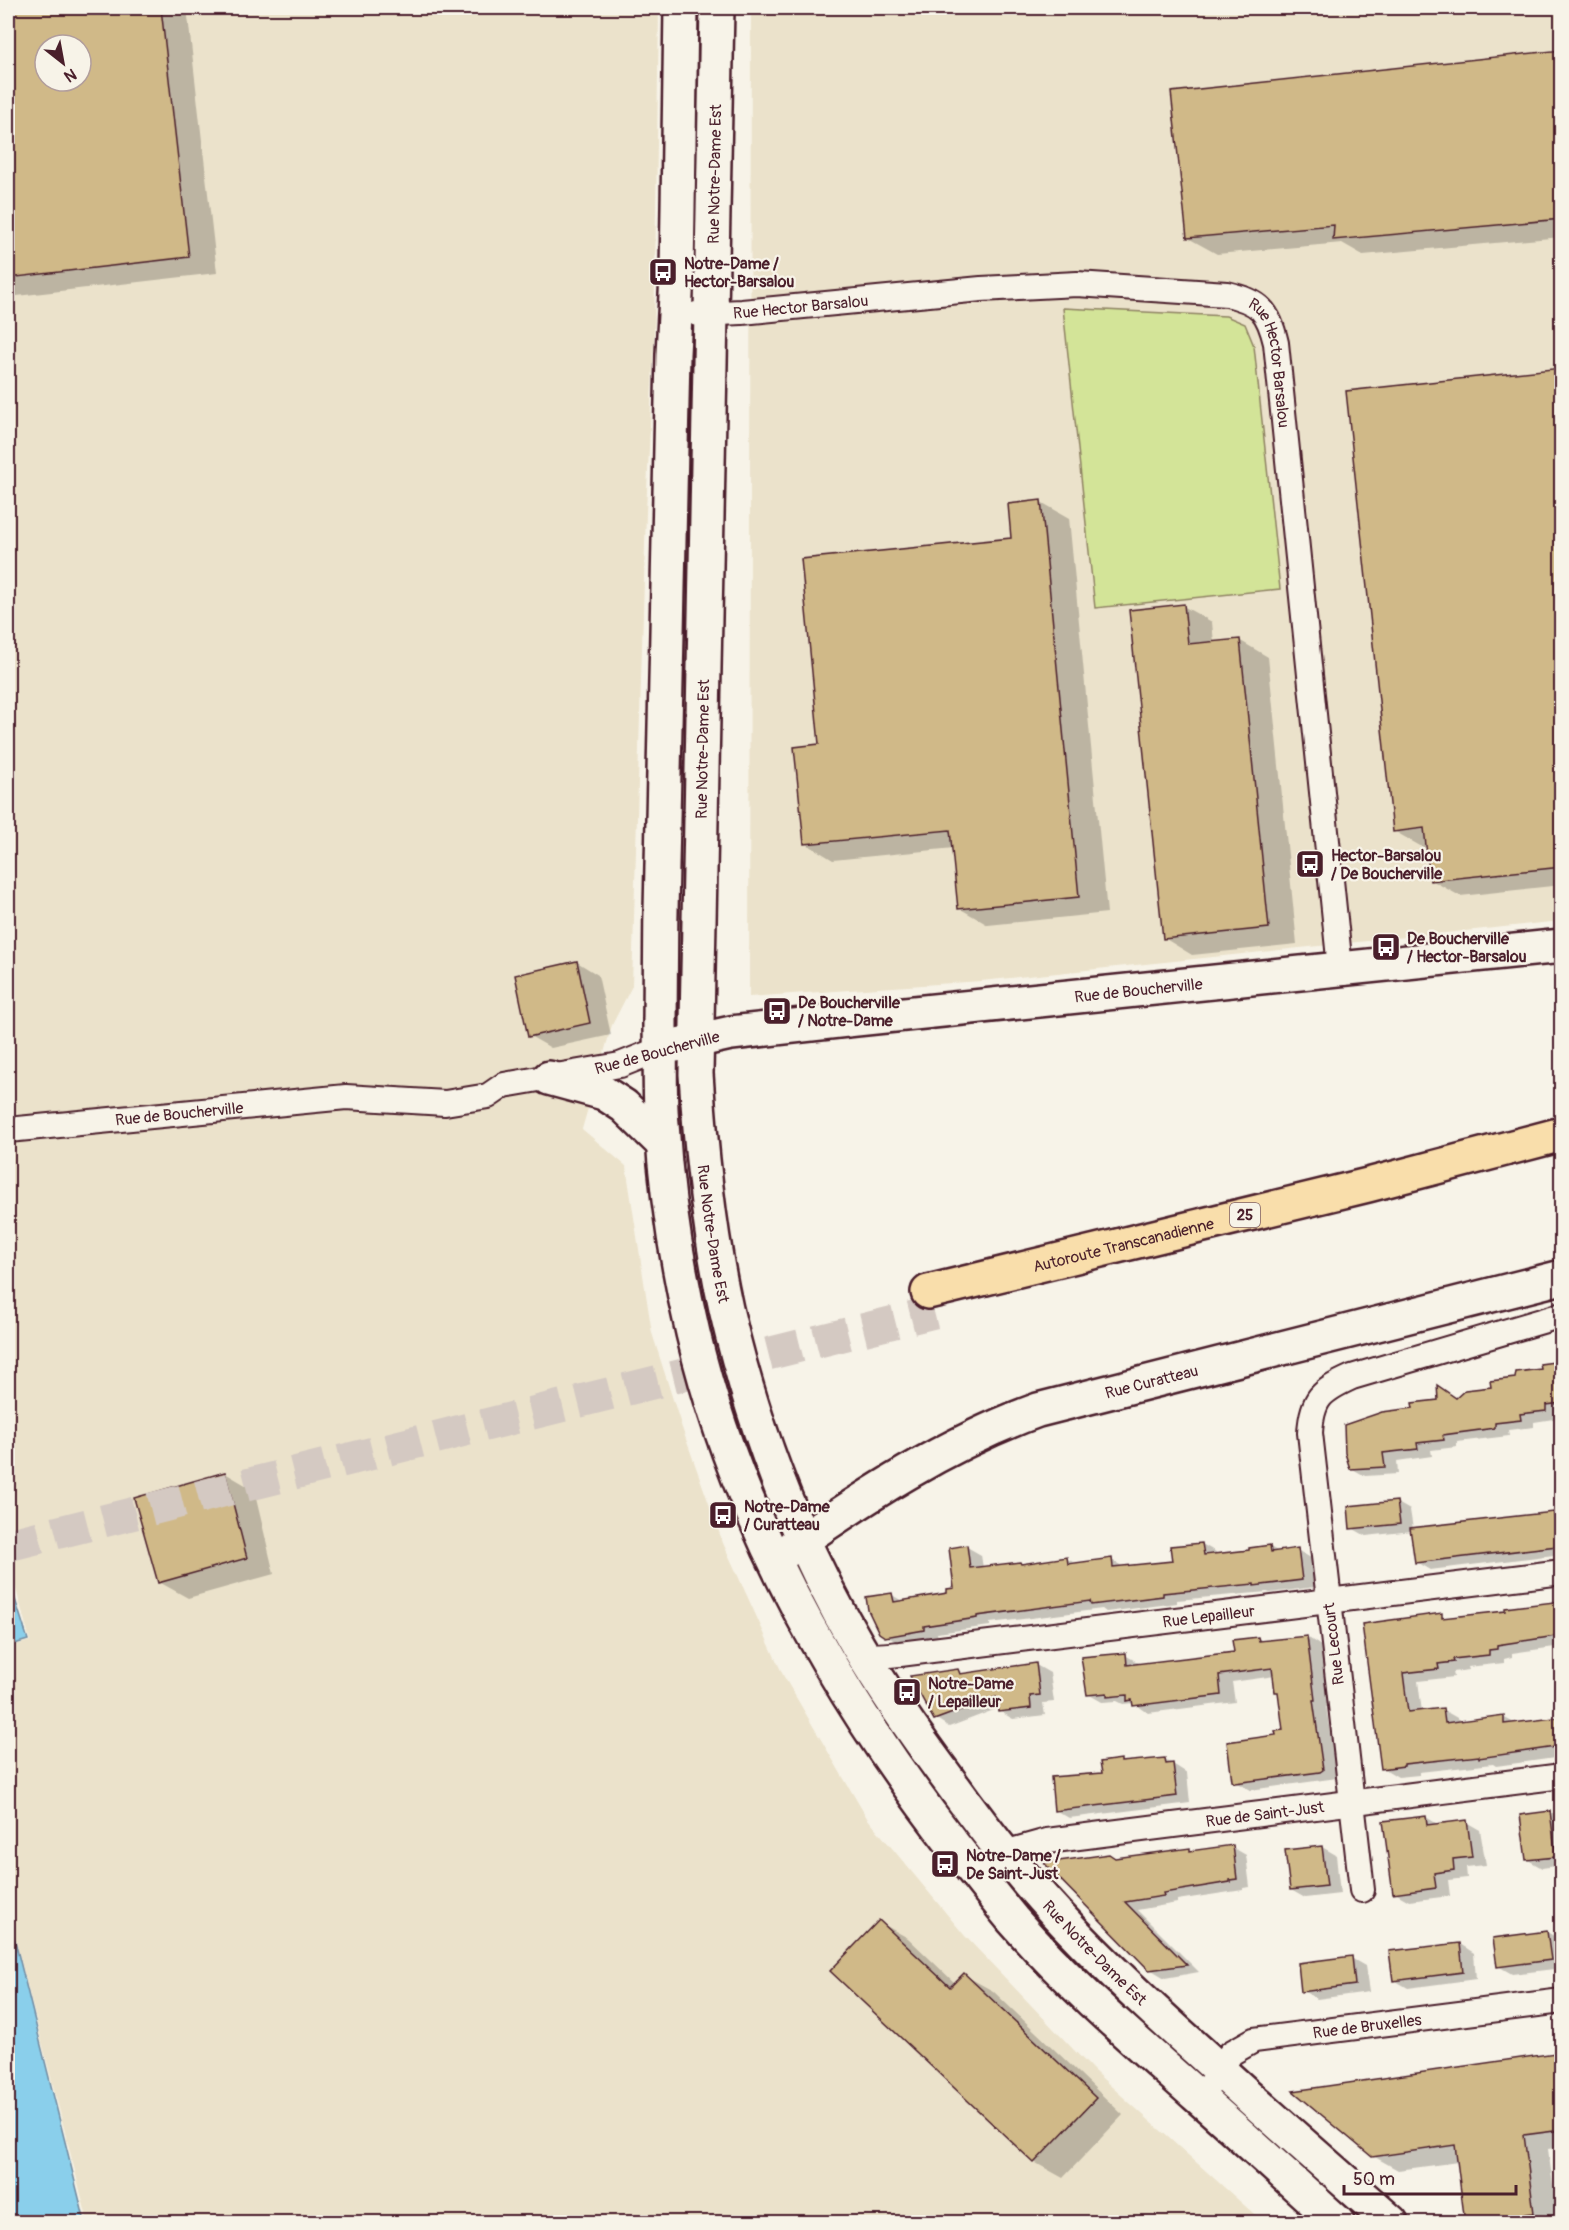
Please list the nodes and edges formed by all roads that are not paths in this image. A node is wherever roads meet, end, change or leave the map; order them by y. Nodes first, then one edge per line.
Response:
1 (681, 8) edge
2 (717, 8) edge
3 (711, 314) junction
4 (675, 315) junction
5 (1562, 946) edge
6 (1340, 968) junction
7 (696, 1040) junction
8 (660, 1049) junction
9 (549, 1078) junction
10 (8, 1130) edge
11 (1562, 1134) edge
12 (663, 1144) junction
13 (1562, 1155) edge
14 (1562, 1277) edge
15 (1562, 1315) edge
16 (803, 1539) junction
17 (773, 1560) junction
18 (1562, 1572) edge
19 (1328, 1600) junction
20 (858, 1646) junction
21 (1562, 1776) edge
22 (1352, 1802) junction
23 (1004, 1853) junction
24 (974, 1871) junction
25 (1362, 1890) dead end
26 (1562, 2001) edge
27 (1220, 2071) junction
28 (1198, 2096) junction
29 (1337, 2223) edge
30 (1391, 2223) edge

1 - 4 main road
2 - 3 main road, Rue Notre-Dame Est
3 - 4 street, Rue Hector Barsalou
3 - 6 street, Rue Hector Barsalou
3 - 7 main road, Rue Notre-Dame Est
4 - 8 main road
5 - 6 main road, Rue de Boucherville
6 - 7 main road, Rue de Boucherville
7 - 8 main road, Rue de Boucherville
7 - 16 main road, Rue Notre-Dame Est
8 - 9 street, Rue de Boucherville
8 - 12 main road
9 - 10 street, Rue de Boucherville
9 - 12 main road
11 - 13 highway, Autoroute Transcanadienne / 25
12 - 17 main road
14 - 16 main road, Rue Curatteau
15 - 19 street, Rue Lecourt
16 - 17 main road, Rue Curatteau
16 - 20 main road, Rue Notre-Dame Est
17 - 24 main road
18 - 19 street, Rue Lepailleur
19 - 20 street, Rue Lepailleur
19 - 22 street, Rue Lecourt
20 - 23 main road, Rue Notre-Dame Est
21 - 22 street, Rue de Saint-Just
22 - 23 street, Rue de Saint-Just
22 - 25 street, Rue Lecourt
23 - 24 street, Rue de Saint-Just
23 - 27 main road, Rue Notre-Dame Est
24 - 28 main road
26 - 27 street, Rue de Bruxelles
27 - 28 street, Rue de Bruxelles
27 - 30 main road, Rue Notre-Dame Est
28 - 29 main road

